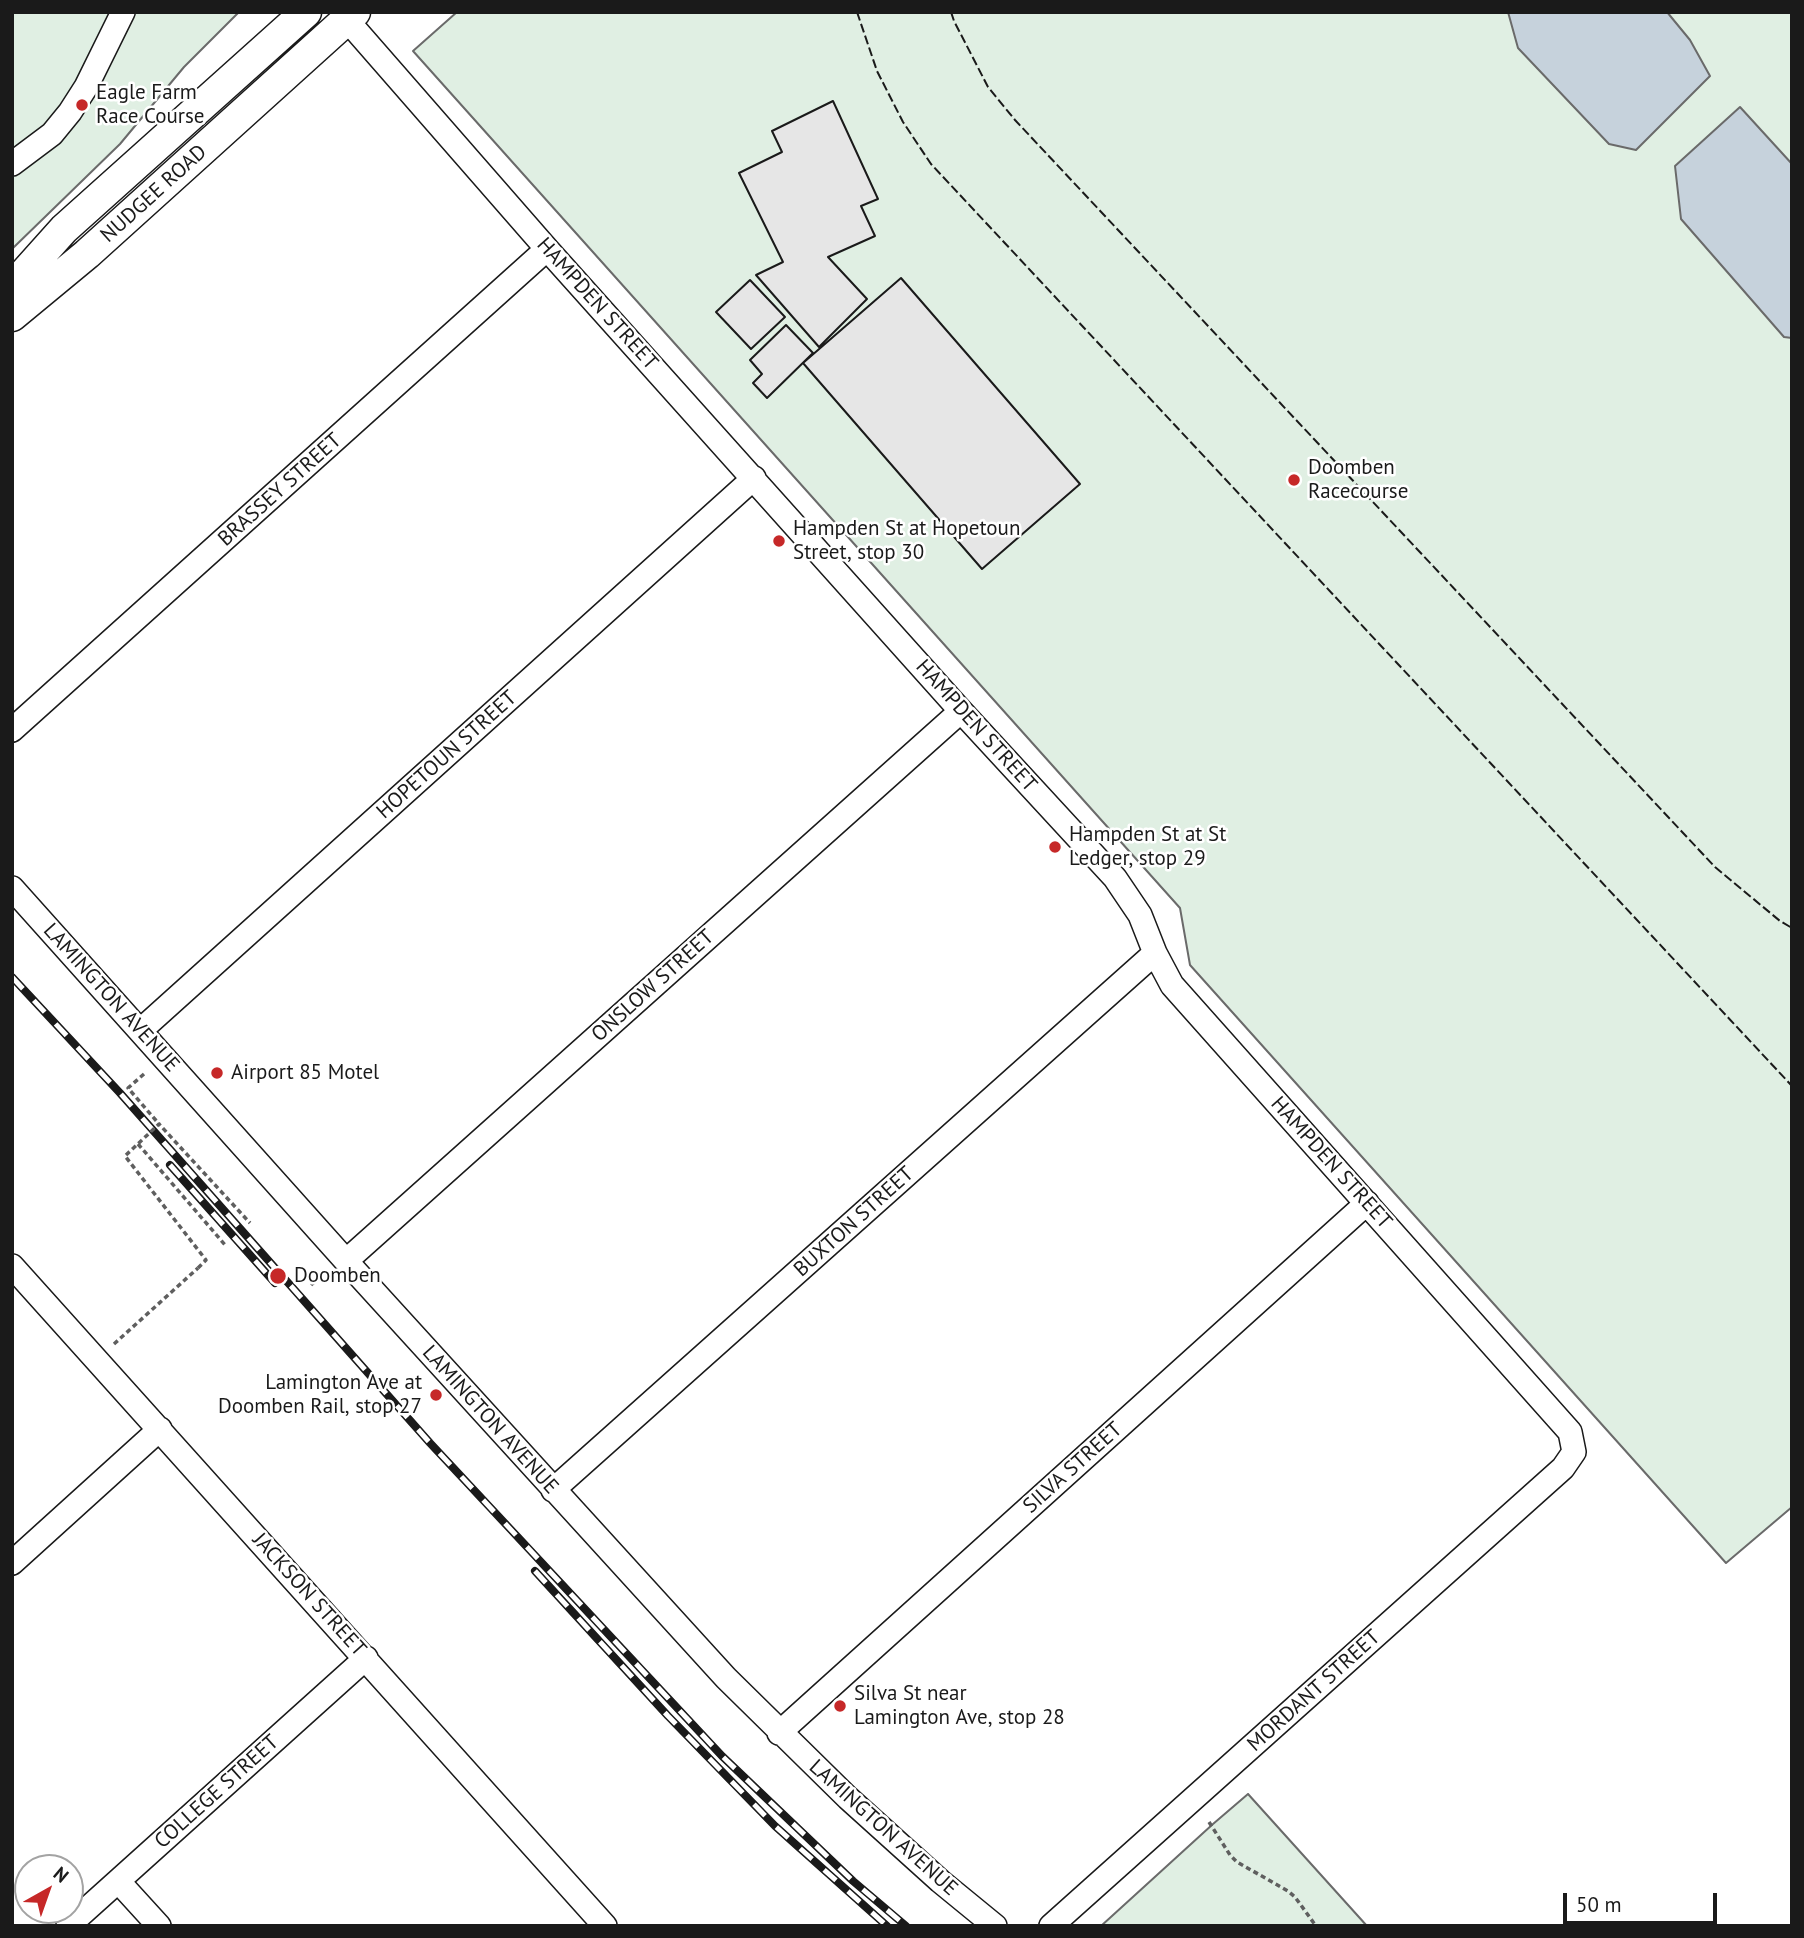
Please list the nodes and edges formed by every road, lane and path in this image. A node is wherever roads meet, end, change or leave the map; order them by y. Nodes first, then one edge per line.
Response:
1 (123, 12) edge
2 (306, 12) edge
3 (347, 15) edge
4 (12, 164) edge
5 (547, 249) junction
6 (12, 287) edge
7 (12, 316) edge
8 (754, 478) junction
9 (961, 711) junction
10 (12, 730) edge
11 (12, 888) edge
12 (1155, 953) junction
13 (141, 1030) junction
14 (144, 1074) dead end
15 (159, 1124) junction
16 (138, 1144) junction
17 (1367, 1203) junction
18 (250, 1223) dead end
19 (226, 1246) dead end
20 (346, 1261) junction
21 (12, 1266) edge
22 (322, 1275) dead end
23 (311, 1285) dead end
24 (114, 1344) dead end
25 (159, 1429) junction
26 (1574, 1452) joint
27 (553, 1490) junction
28 (12, 1563) edge
29 (366, 1658) junction
30 (779, 1733) junction
31 (1209, 1822) dead end
32 (118, 1881) junction
33 (68, 1926) edge
34 (159, 1926) edge
35 (605, 1926) edge
36 (995, 1926) edge
37 (1051, 1926) edge
38 (1316, 1926) edge

1 - 4 street
2 - 6 main road, NUDGEE ROAD
3 - 5 street, HAMPDEN STREET
3 - 7 main road, NUDGEE ROAD
5 - 8 street, HAMPDEN STREET
5 - 10 street, BRASSEY STREET
8 - 9 street, HAMPDEN STREET
8 - 13 street, HOPETOUN STREET
9 - 12 street, HAMPDEN STREET
9 - 20 street, ONSLOW STREET
11 - 13 street, LAMINGTON AVENUE
12 - 17 street, HAMPDEN STREET
12 - 27 street, BUXTON STREET
13 - 20 street, LAMINGTON AVENUE
14 - 15 path
15 - 16 path, bridge
15 - 18 path, bridge
16 - 19 path
16 - 24 path, bridge
17 - 26 street, HAMPDEN STREET
17 - 30 street, SILVA STREET
20 - 27 street, LAMINGTON AVENUE
21 - 25 street, JACKSON STREET
22 - 23 path
25 - 28 street
25 - 29 street, JACKSON STREET
26 - 37 street, MORDANT STREET
27 - 30 street, LAMINGTON AVENUE
29 - 32 street, COLLEGE STREET
29 - 35 street, JACKSON STREET
30 - 36 street, LAMINGTON AVENUE
31 - 38 path
32 - 33 street, COLLEGE STREET
32 - 34 street

